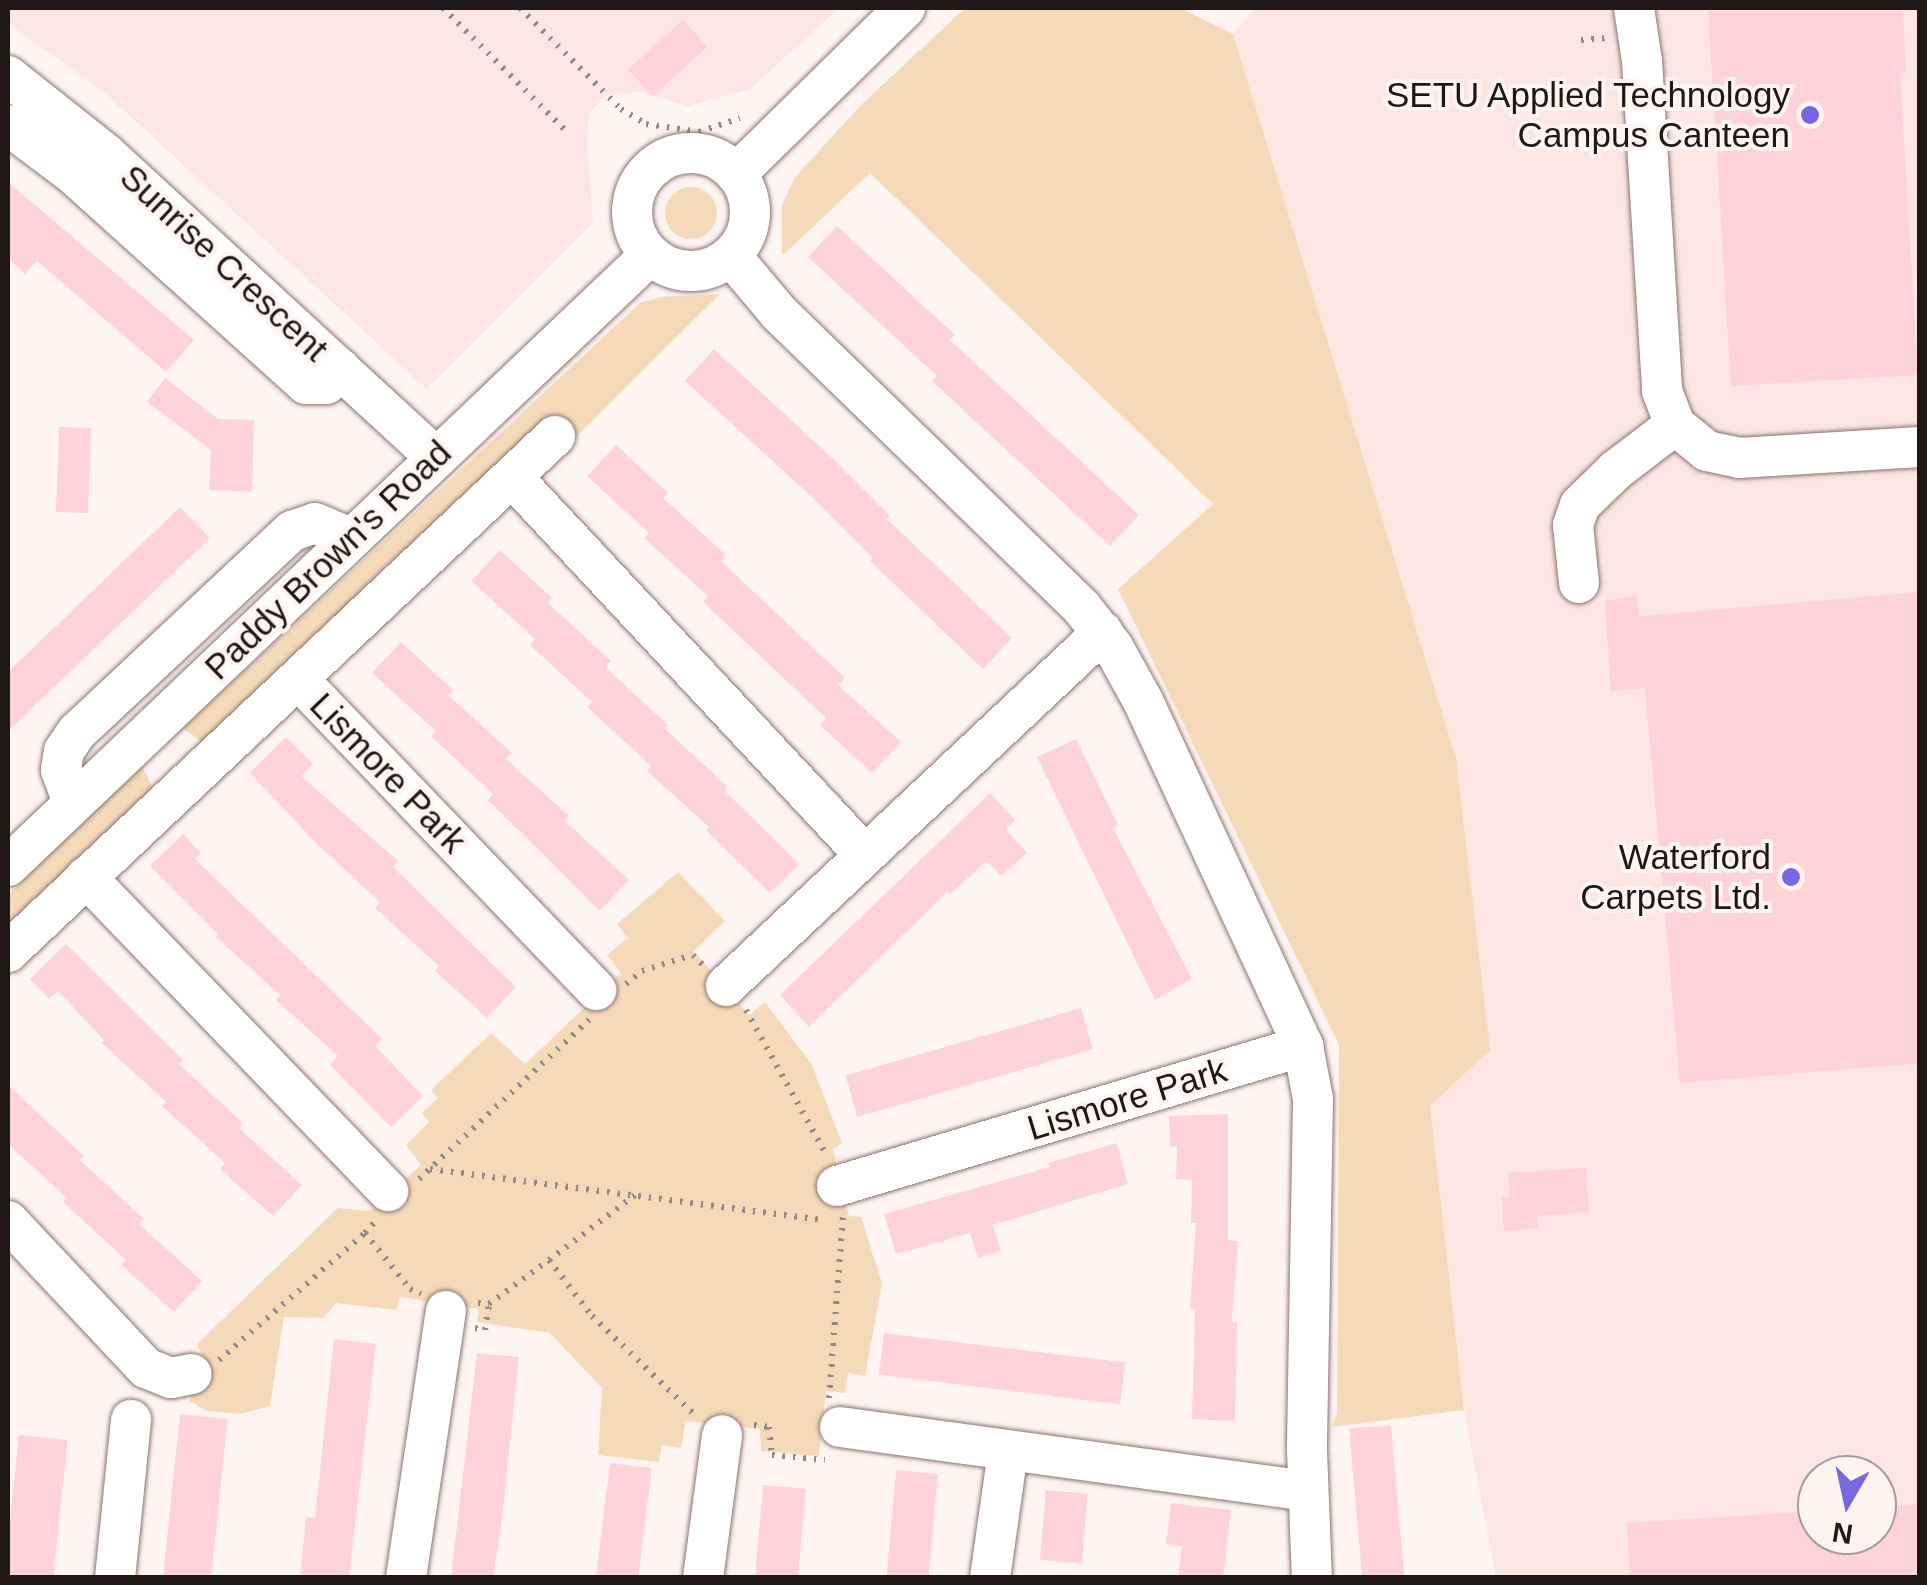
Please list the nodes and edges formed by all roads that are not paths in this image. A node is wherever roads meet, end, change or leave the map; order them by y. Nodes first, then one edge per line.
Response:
1 (905, 8) edge
2 (1634, 8) edge
3 (8, 76) edge
4 (8, 125) edge
5 (736, 174) junction
6 (649, 256) junction
7 (731, 256) junction
8 (340, 369) junction
9 (1675, 426) junction
10 (555, 436) dead end
11 (1920, 447) edge
12 (435, 457) junction
13 (512, 477) junction
14 (351, 538) junction
15 (1579, 583) dead end
16 (1102, 632) junction
17 (298, 679) junction
18 (146, 734) junction
19 (189, 780) junction
20 (73, 802) junction
21 (865, 855) junction
22 (11, 857) edge
23 (86, 877) junction
24 (8, 952) edge
25 (726, 986) road end
26 (600, 1000) road end
27 (1303, 1046) junction
28 (393, 1198) road end
29 (841, 1204) road end
30 (8, 1222) edge
31 (443, 1302) road end
32 (203, 1369) road end
33 (131, 1420) dead end
34 (728, 1426) road end
35 (840, 1427) road end
36 (1008, 1451) junction
37 (1308, 1491) junction
38 (116, 1578) edge
39 (406, 1578) edge
40 (703, 1578) edge
41 (990, 1578) edge
42 (1312, 1578) edge

1 - 5 street
2 - 9 street
3 - 8 street, Sunrise Crescent
4 - 8 street
5 - 6 street
5 - 7 street
6 - 7 street
6 - 12 street, Paddy Brown's Road
7 - 16 street
8 - 12 street, Sunrise Crescent
9 - 11 street
9 - 15 street
10 - 13 street, Lismore Park
12 - 14 street, Paddy Brown's Road
13 - 17 street, Lismore Park
13 - 21 street
14 - 18 street, Paddy Brown's Road
14 - 20 street
16 - 21 street
16 - 27 street
17 - 19 street, Lismore Park
17 - 26 street, Lismore Park
18 - 19 street
18 - 20 street, Paddy Brown's Road
19 - 23 street, Lismore Park
20 - 22 street, Paddy Brown's Road
21 - 25 street
23 - 24 street, Lismore Park
23 - 28 street
27 - 29 street, Lismore Park
27 - 37 street
30 - 32 street
31 - 39 street
33 - 38 street
34 - 40 street
35 - 36 street
36 - 37 street
36 - 41 street
37 - 42 street

